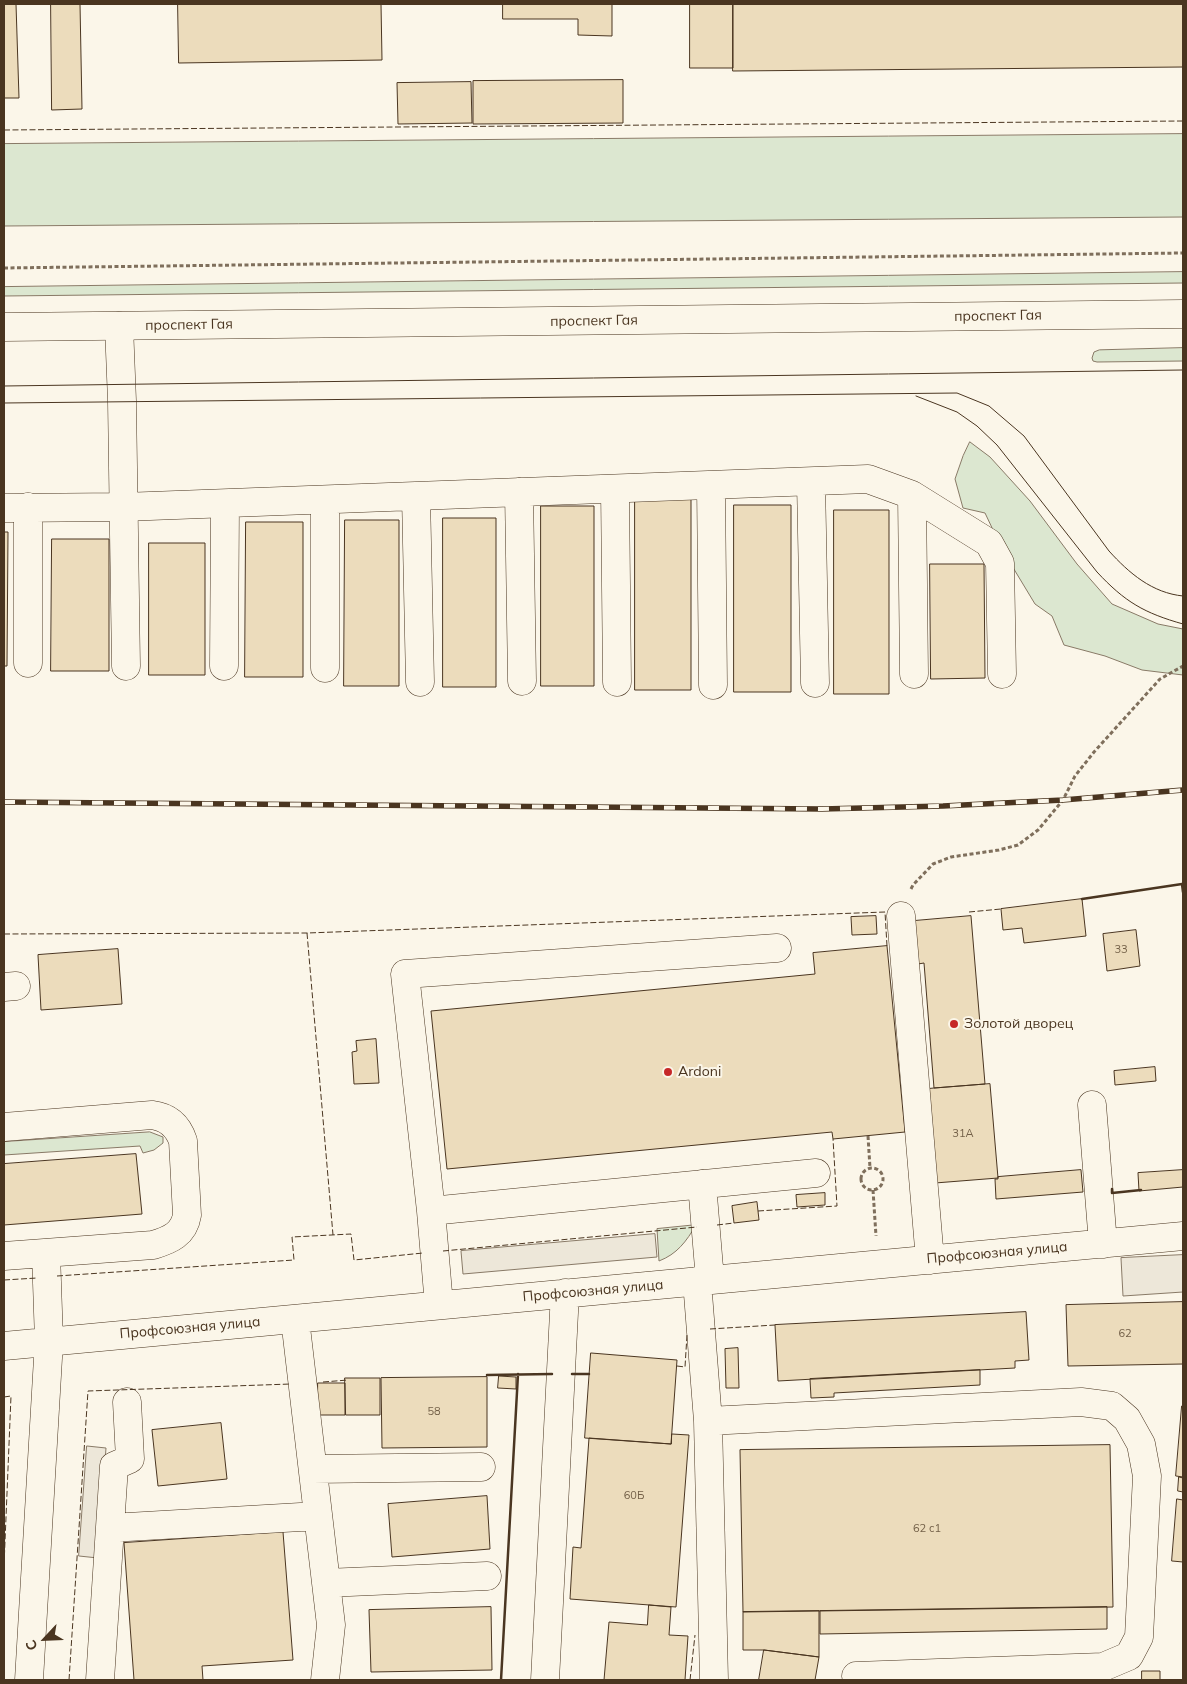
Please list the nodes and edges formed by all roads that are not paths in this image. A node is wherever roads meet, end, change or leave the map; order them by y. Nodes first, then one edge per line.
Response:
1 (1183, 314) edge
2 (118, 326) junction
3 (4, 327) edge
4 (812, 482) junction
5 (710, 485) junction
6 (615, 489) junction
7 (519, 492) junction
8 (912, 495) junction
9 (416, 496) junction
10 (325, 500) junction
11 (225, 504) junction
12 (16, 508) edge
13 (123, 508) junction
14 (28, 663) dead end
15 (126, 666) dead end
16 (224, 666) dead end
17 (325, 668) dead end
18 (914, 674) dead end
19 (1002, 674) dead end
20 (522, 681) dead end
21 (420, 682) dead end
22 (617, 682) dead end
23 (815, 683) dead end
24 (713, 685) dead end
25 (901, 916) road end
26 (777, 948) dead end
27 (1092, 1105) dead end
28 (4, 1127) edge
29 (816, 1173) dead end
30 (702, 1184) junction
31 (431, 1211) junction
32 (1183, 1236) edge
33 (1103, 1244) junction
34 (46, 1253) junction
35 (4, 1256) edge
36 (930, 1260) junction
37 (704, 1280) junction
38 (565, 1293) junction
39 (439, 1305) junction
40 (294, 1318) junction
41 (49, 1341) junction
42 (4, 1346) edge
43 (127, 1402) dead end
44 (708, 1421) junction
45 (481, 1467) dead end
46 (313, 1469) junction
47 (318, 1516) junction
48 (110, 1528) junction
49 (487, 1576) dead end
50 (326, 1583) junction
51 (856, 1676) dead end
52 (29, 1680) edge
53 (100, 1680) edge
54 (325, 1680) edge
55 (545, 1680) edge
56 (714, 1680) edge

1 - 2 street, проспект Гая
2 - 3 street, проспект Гая
2 - 13 street
4 - 5 street
4 - 8 street
4 - 23 street
5 - 6 street
5 - 24 street
6 - 7 street
6 - 22 street
7 - 9 street
7 - 20 street
8 - 18 street
8 - 19 street
9 - 10 street
9 - 21 street
10 - 11 street
10 - 17 street
11 - 13 street
11 - 16 street
12 - 13 street
12 - 14 street
13 - 15 street
25 - 36 street
26 - 31 street
27 - 33 street
28 - 34 street
29 - 30 street
30 - 31 street
30 - 37 street
31 - 39 street
32 - 33 street, Профсоюзная улица
33 - 36 street, Профсоюзная улица
34 - 35 street
34 - 41 street
36 - 37 street, Профсоюзная улица
37 - 38 street, Профсоюзная улица
37 - 44 street
38 - 39 street, Профсоюзная улица
38 - 55 street
39 - 40 street, Профсоюзная улица
40 - 41 street, Профсоюзная улица
40 - 46 street
41 - 42 street, Профсоюзная улица
41 - 52 street
43 - 48 street
44 - 51 street
44 - 56 street
45 - 46 street
46 - 47 street
47 - 48 street
47 - 50 street
48 - 53 street
49 - 50 street
50 - 54 street

